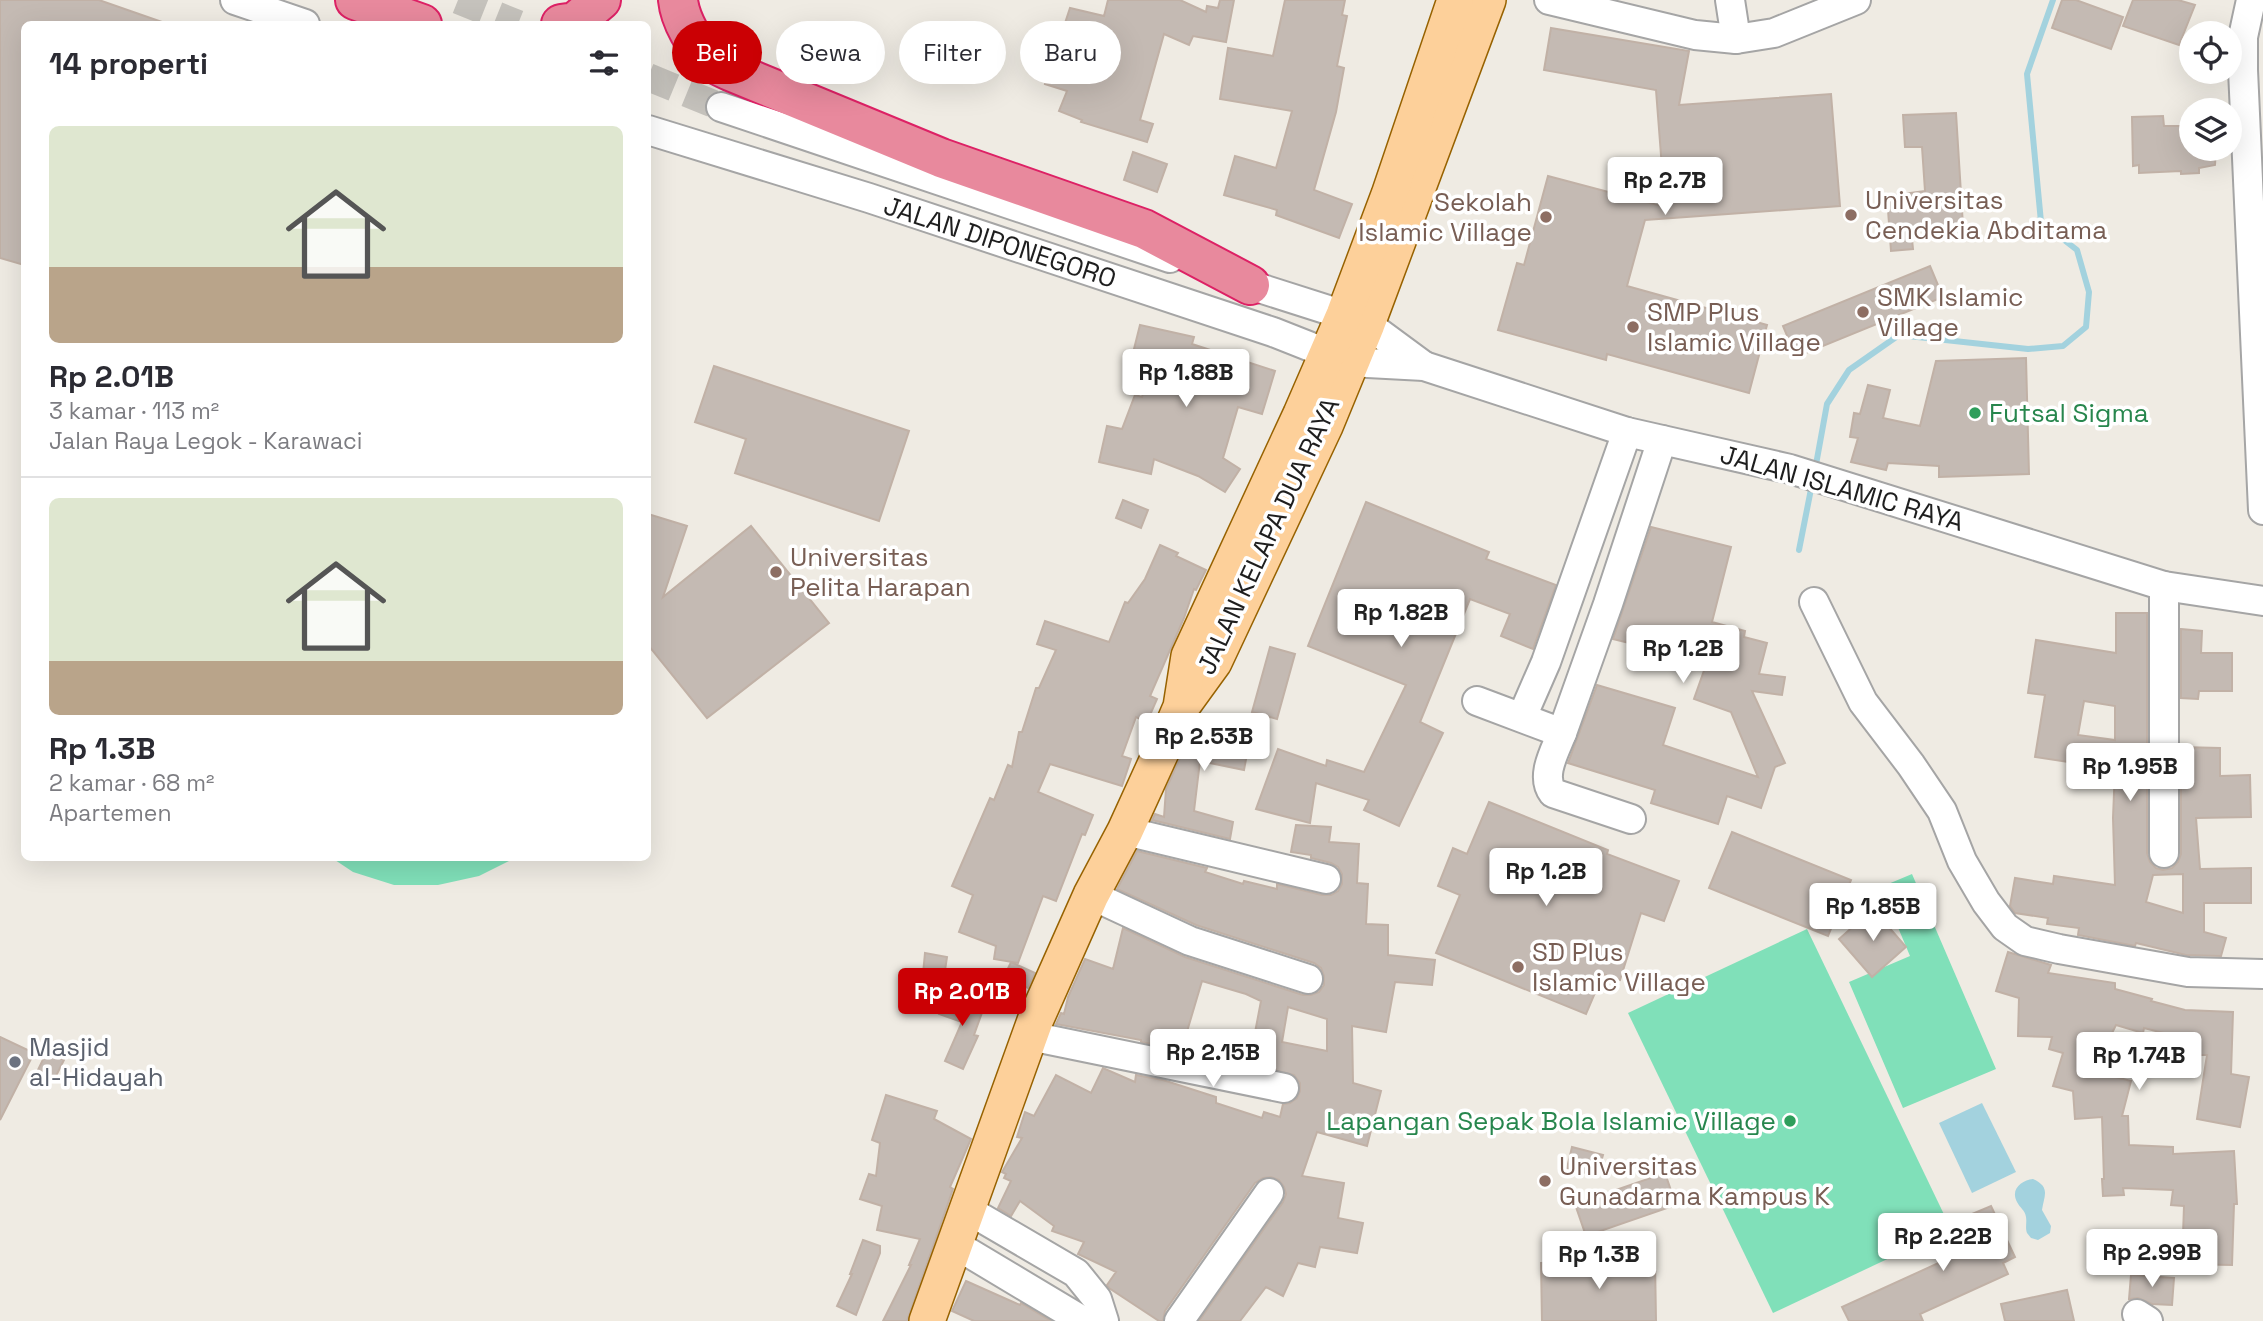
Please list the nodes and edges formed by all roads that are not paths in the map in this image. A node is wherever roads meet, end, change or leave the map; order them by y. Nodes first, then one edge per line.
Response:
1 (235, 0) edge
2 (355, 0) edge
3 (601, 0) edge
4 (678, 0) edge
5 (1455, 0) edge
6 (1488, 0) edge
7 (1549, 0) edge
8 (1730, 0) edge
9 (1856, 0) edge
10 (2250, 0) edge
11 (296, 21) edge
12 (414, 21) edge
13 (576, 21) edge
14 (1736, 39) junction
15 (721, 107) tunnel mouth
16 (651, 132) edge
17 (1250, 285) junction
18 (1355, 319) junction
19 (2258, 330) edge
20 (1337, 357) junction
21 (1424, 366) junction
22 (1627, 432) junction
23 (1662, 440) junction
24 (2263, 510) edge
25 (2164, 586) junction
26 (2263, 601) edge
27 (1814, 602) dead end
28 (1477, 701) dead end
29 (1522, 717) junction
30 (1562, 733) junction
31 (1631, 820) dead end
32 (1125, 831) junction
33 (2164, 853) dead end
34 (1326, 878) dead end
35 (1091, 895) junction
36 (2263, 974) edge
37 (1308, 979) dead end
38 (1030, 1036) junction
39 (1284, 1088) dead end
40 (1269, 1192) dead end
41 (968, 1210) junction
42 (956, 1245) junction
43 (928, 1321) edge
44 (1083, 1321) edge
45 (1104, 1321) edge
46 (1179, 1321) edge

1 - 11 street
2 - 12 highway
3 - 13 highway
4 - 17 highway
5 - 18 main road
6 - 18 main road
7 - 14 street
8 - 14 street
9 - 14 street
10 - 19 street
15 - 17 street, JALAN DIPONEGORO
16 - 20 street, JALAN DIPONEGORO
17 - 18 street, JALAN DIPONEGORO
18 - 20 main road, JALAN KELAPA DUA RAYA
18 - 21 street, JALAN ISLAMIC RAYA
19 - 24 street
20 - 21 street, JALAN ISLAMIC RAYA
20 - 32 main road, JALAN KELAPA DUA RAYA
21 - 22 street, JALAN ISLAMIC RAYA
22 - 23 street, JALAN ISLAMIC RAYA
22 - 29 street
23 - 25 street, JALAN ISLAMIC RAYA
23 - 30 street
25 - 26 street, JALAN ISLAMIC RAYA
25 - 33 street
27 - 36 street
28 - 29 street
29 - 30 street
30 - 31 street
32 - 34 street
32 - 35 main road, JALAN KELAPA DUA RAYA
35 - 37 street
35 - 38 main road, JALAN KELAPA DUA RAYA
38 - 39 street
38 - 41 main road, JALAN KELAPA DUA RAYA
40 - 46 street
41 - 42 main road, JALAN KELAPA DUA RAYA
41 - 45 street
42 - 43 main road, JALAN KELAPA DUA RAYA
42 - 44 street

